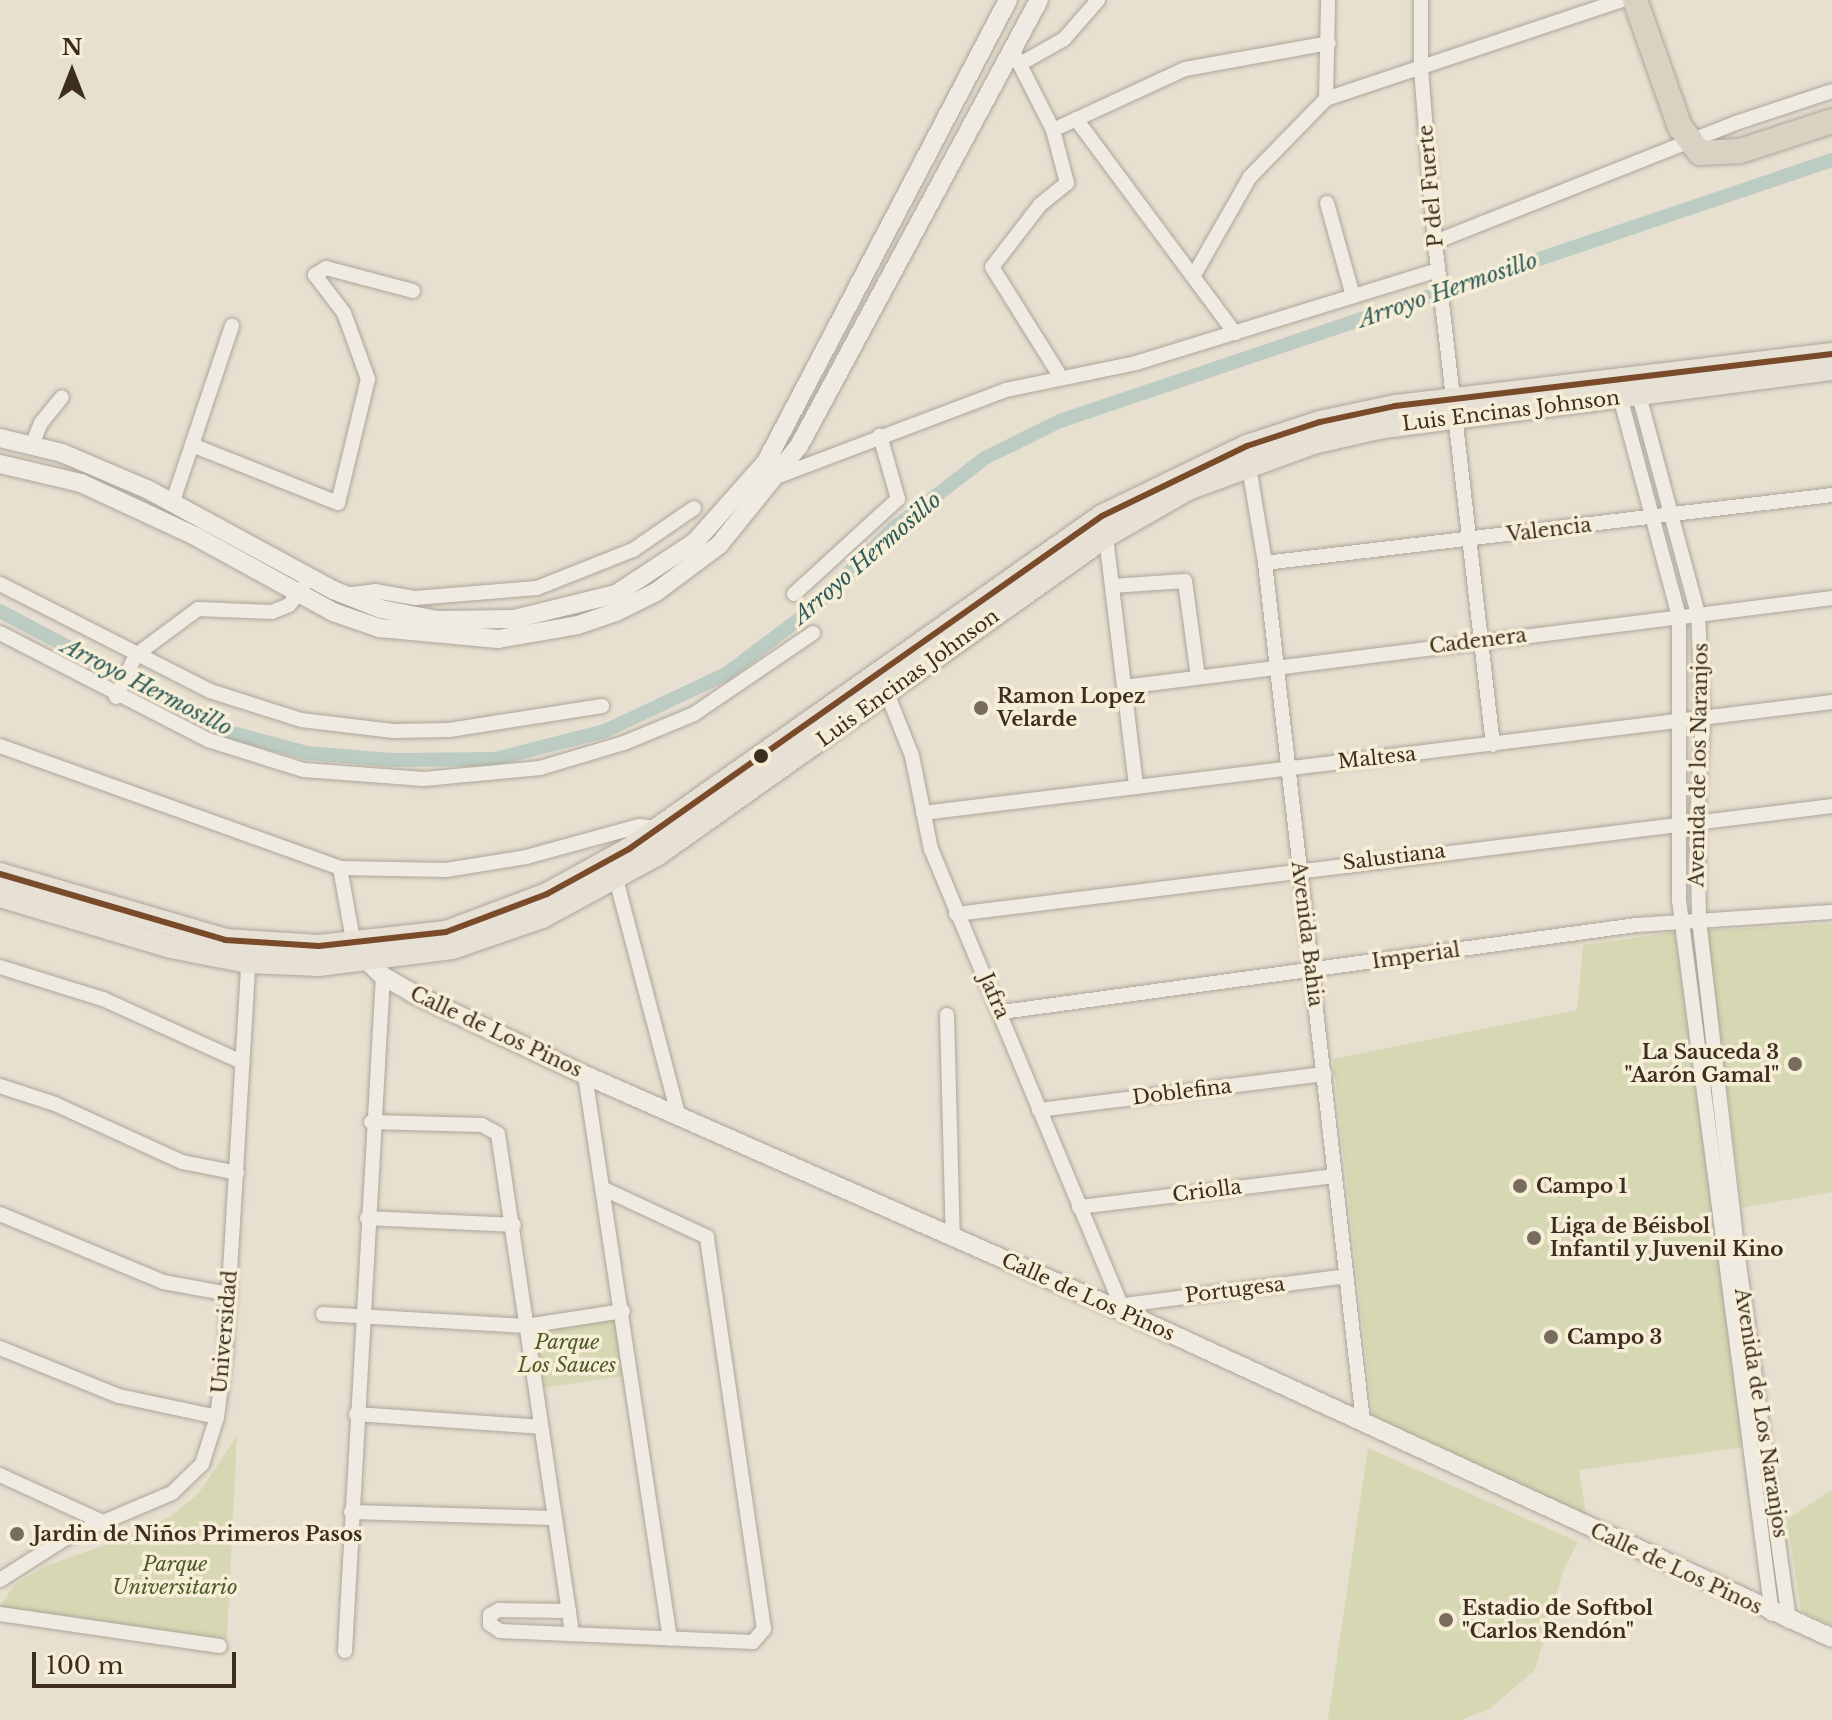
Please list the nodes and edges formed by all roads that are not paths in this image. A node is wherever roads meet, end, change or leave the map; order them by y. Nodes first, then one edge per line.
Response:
1 (1008, 0) edge
2 (1039, 0) edge
3 (1098, 0) edge
4 (1328, 0) edge
5 (1421, 0) edge
6 (1622, 0) edge
7 (1635, 0) edge
8 (1329, 43) junction
9 (1016, 57) junction
10 (1421, 69) junction
11 (1832, 91) edge
12 (1326, 99) junction
13 (1076, 119) junction
14 (1832, 121) edge
15 (1053, 130) junction
16 (1688, 143) junction
17 (1327, 203) dead end
18 (888, 225) junction
19 (910, 236) junction
20 (1435, 242) junction
21 (1438, 271) junction
22 (1194, 275) junction
23 (413, 291) dead end
24 (1353, 296) junction
25 (232, 326) dead end
26 (1235, 333) junction
27 (1832, 354) edge
28 (1832, 369) edge
29 (1060, 376) junction
30 (1627, 388) junction
31 (62, 397) dead end
32 (1455, 409) junction
33 (880, 436) junction
34 (0, 438) edge
35 (32, 445) junction
36 (192, 445) junction
37 (1248, 455) junction
38 (0, 464) edge
39 (776, 477) junction
40 (1832, 495) edge
41 (173, 501) junction
42 (694, 508) dead end
43 (1669, 514) junction
44 (1653, 517) junction
45 (1104, 526) junction
46 (1469, 539) junction
47 (1265, 563) junction
48 (310, 577) junction
49 (0, 584) edge
50 (1112, 586) junction
51 (794, 594) dead end
52 (298, 595) junction
53 (343, 595) junction
54 (1832, 598) edge
55 (1698, 614) junction
56 (1679, 616) junction
57 (0, 633) edge
58 (813, 633) dead end
59 (1479, 641) junction
60 (136, 655) junction
61 (1274, 667) junction
62 (1198, 677) junction
63 (883, 684) junction
64 (1124, 687) junction
65 (116, 696) junction
66 (1832, 702) edge
67 (602, 706) dead end
68 (1703, 717) junction
69 (1679, 719) junction
70 (1493, 745) junction
71 (0, 746) edge
72 (1288, 768) junction
73 (1136, 787) junction
74 (1832, 806) edge
75 (923, 813) junction
76 (1697, 821) junction
77 (1677, 824) junction
78 (657, 828) junction
79 (340, 868) junction
80 (1299, 868) junction
81 (0, 874) edge
82 (616, 879) junction
83 (0, 896) edge
84 (1832, 912) edge
85 (956, 914) junction
86 (1699, 919) junction
87 (1681, 921) junction
88 (249, 953) junction
89 (359, 953) junction
90 (0, 967) edge
91 (1312, 970) junction
92 (383, 976) junction
93 (1002, 1012) junction
94 (947, 1015) dead end
95 (242, 1062) junction
96 (1325, 1074) junction
97 (585, 1075) junction
98 (0, 1086) edge
99 (1039, 1110) junction
100 (679, 1117) junction
101 (371, 1122) junction
102 (237, 1173) junction
103 (1334, 1176) junction
104 (606, 1190) junction
105 (1079, 1207) junction
106 (1724, 1210) junction
107 (0, 1214) edge
108 (367, 1218) junction
109 (514, 1225) junction
110 (953, 1237) junction
111 (1346, 1276) junction
112 (230, 1294) junction
113 (1124, 1309) junction
114 (623, 1311) junction
115 (323, 1314) dead end
116 (361, 1314) junction
117 (526, 1326) junction
118 (0, 1348) edge
119 (356, 1414) junction
120 (217, 1417) junction
121 (1363, 1422) junction
122 (540, 1427) junction
123 (0, 1475) edge
124 (351, 1512) junction
125 (555, 1518) junction
126 (105, 1523) junction
127 (0, 1580) edge
128 (569, 1611) junction
129 (0, 1614) edge
130 (1781, 1618) junction
131 (572, 1633) junction
132 (1832, 1638) edge
133 (670, 1639) junction
134 (220, 1646) dead end
135 (345, 1651) dead end

1 - 18 street
2 - 9 street
3 - 9 street
4 - 8 street
5 - 10 street, P del Fuerte
6 - 10 street
7 - 16 highway
8 - 12 street
8 - 13 street
9 - 15 street
9 - 19 street
10 - 12 street
10 - 20 street, P del Fuerte
11 - 16 street
12 - 22 street
13 - 15 street
13 - 22 street
14 - 16 highway
15 - 29 street
16 - 20 street
17 - 24 street
18 - 19 street
18 - 53 street
19 - 39 street
20 - 21 street, P del Fuerte
21 - 24 street
21 - 32 street, P del Fuerte
22 - 26 street
23 - 36 street
24 - 26 street
25 - 36 street
26 - 29 street
27 - 30 main road
28 - 30 main road, Luis Encinas Johnson
29 - 33 street
30 - 32 main road, Luis Encinas Johnson
30 - 43 street, Avenida de los Naranjos
30 - 44 street, Avenida de los Naranjos
31 - 35 street
32 - 37 main road, Luis Encinas Johnson
32 - 46 street, P del Fuerte
33 - 39 street
33 - 51 street
34 - 35 street
35 - 41 street
36 - 41 street
37 - 45 main road, Luis Encinas Johnson
37 - 47 street, Avenida Bahia
38 - 52 street
39 - 52 street
40 - 43 street, Valencia
41 - 48 street
42 - 53 street
43 - 44 street, Valencia
43 - 55 street, Avenida de los Naranjos
44 - 46 street, Valencia
44 - 56 street, Avenida de los Naranjos
45 - 50 street
45 - 63 main road, Luis Encinas Johnson
46 - 47 street, Valencia
46 - 59 street, P del Fuerte
47 - 61 street, Avenida Bahia
48 - 52 street
48 - 53 street
49 - 60 street
50 - 62 street
50 - 64 street
52 - 60 street
54 - 55 street, Cadenera
55 - 56 street, Cadenera
55 - 68 street, Avenida de los Naranjos
56 - 59 street, Cadenera
56 - 69 street, Avenida de los Naranjos
57 - 65 street
58 - 65 street
59 - 61 street, Cadenera
59 - 70 street, P del Fuerte
60 - 65 street
60 - 67 street
61 - 62 street, Cadenera
61 - 72 street, Avenida Bahia
62 - 64 street, Cadenera
63 - 75 street, Jafra
63 - 78 main road
63 - 82 main road, Luis Encinas Johnson
64 - 73 street
66 - 68 street, Maltesa
68 - 69 street, Maltesa
68 - 76 street, Avenida de los Naranjos
69 - 70 street, Maltesa
69 - 77 street, Avenida de los Naranjos
70 - 72 street, Maltesa
71 - 79 street
72 - 73 street, Maltesa
72 - 80 street, Avenida Bahia
73 - 75 street, Maltesa
74 - 76 street, Salustiana
75 - 85 street, Jafra
76 - 77 street, Salustiana
76 - 86 street, Avenida de los Naranjos
77 - 80 street, Salustiana
77 - 87 street, Avenida de los Naranjos
78 - 79 street
78 - 89 main road
79 - 89 street
80 - 85 street, Salustiana
80 - 91 street, Avenida Bahia
81 - 88 main road
82 - 89 main road, Luis Encinas Johnson
82 - 100 street
83 - 88 main road, Luis Encinas Johnson
84 - 86 street, Imperial
85 - 93 street, Jafra
86 - 87 street, Imperial
86 - 106 street, Avenida de Los Naranjos
87 - 91 street, Imperial
87 - 106 street, Avenida de Los Naranjos
88 - 89 main road, Luis Encinas Johnson
88 - 95 street, Universidad
89 - 92 street, Calle de Los Pinos
90 - 95 street
91 - 93 street, Imperial
91 - 96 street, Avenida Bahia
92 - 97 street, Calle de Los Pinos
92 - 101 street
93 - 99 street, Jafra
94 - 110 street
95 - 102 street, Universidad
96 - 99 street, Doblefina
96 - 103 street, Avenida Bahia
97 - 100 street, Calle de Los Pinos
97 - 104 street
98 - 102 street
99 - 105 street, Jafra
100 - 110 street, Calle de Los Pinos
101 - 108 street
101 - 109 street
102 - 112 street, Universidad
103 - 105 street, Criolla
103 - 111 street, Avenida Bahia
104 - 114 street
104 - 133 street
105 - 113 street, Jafra
106 - 130 street, Avenida de Los Naranjos
107 - 112 street
108 - 109 street
108 - 116 street
109 - 117 street
110 - 113 street, Calle de Los Pinos
111 - 113 street, Portugesa
111 - 121 street, Avenida Bahia
112 - 120 street, Universidad
113 - 121 street, Calle de Los Pinos
114 - 117 street
114 - 133 street
115 - 116 street
116 - 117 street
116 - 119 street
117 - 122 street
118 - 120 street
119 - 122 street
119 - 124 street
120 - 126 street, Universidad
121 - 130 street, Calle de Los Pinos
122 - 125 street
123 - 126 street
124 - 125 street
124 - 135 street
125 - 128 street
126 - 127 street, Universidad
128 - 131 street
128 - 131 street
129 - 134 street
130 - 132 street, Calle de Los Pinos
131 - 133 street

